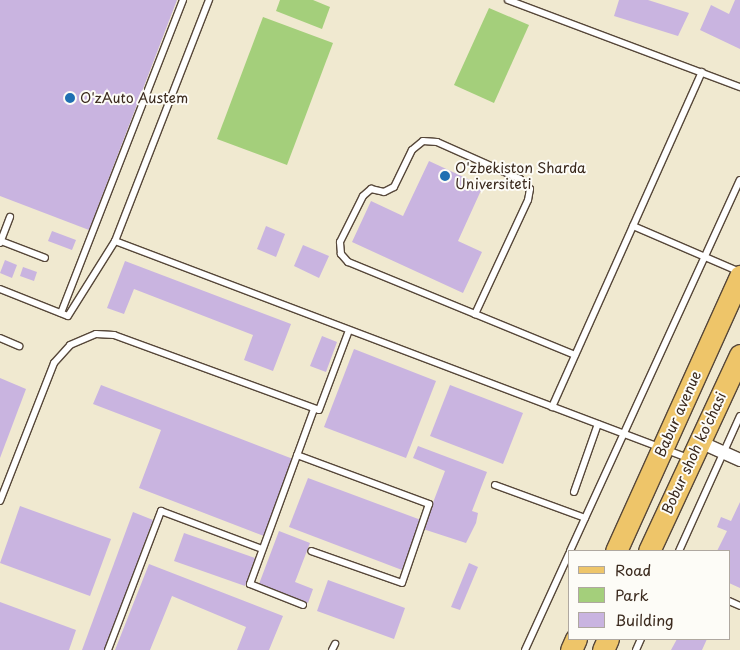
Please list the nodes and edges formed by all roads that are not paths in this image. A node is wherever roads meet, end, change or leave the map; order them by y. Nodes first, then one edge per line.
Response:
1 (183, 0) edge
2 (209, 0) edge
3 (508, 0) edge
4 (702, 72) junction
5 (740, 87) edge
6 (740, 180) edge
7 (10, 217) dead end
8 (633, 226) junction
9 (115, 241) junction
10 (1, 242) edge
11 (705, 256) junction
12 (45, 258) dead end
13 (740, 274) edge
14 (0, 289) edge
15 (61, 313) junction
16 (475, 314) junction
17 (349, 330) junction
18 (0, 338) edge
19 (20, 346) dead end
20 (740, 355) edge
21 (575, 356) junction
22 (552, 406) junction
23 (314, 409) junction
24 (740, 416) edge
25 (598, 424) junction
26 (624, 434) junction
27 (663, 448) junction
28 (696, 450) junction
29 (723, 452) junction
30 (297, 455) junction
31 (740, 460) edge
32 (495, 485) dead end
33 (574, 492) dead end
34 (0, 501) edge
35 (585, 518) junction
36 (262, 549) junction
37 (570, 550) edge
38 (616, 550) edge
39 (649, 550) edge
40 (679, 550) edge
41 (311, 551) dead end
42 (568, 555) edge
43 (303, 605) dead end
44 (108, 650) edge
45 (525, 650) edge

1 - 15 lane
2 - 9 lane
3 - 4 lane
4 - 5 lane
4 - 8 lane
6 - 11 lane
7 - 10 lane
8 - 11 lane
8 - 21 lane
9 - 15 lane
9 - 17 lane
10 - 12 lane
11 - 13 lane
11 - 26 lane
13 - 27 main road, Babur avenue
14 - 15 lane
16 - 16 lane
16 - 21 lane
17 - 22 lane
17 - 23 lane
18 - 19 lane
20 - 28 main road, Bobur shoh ko'chasi
21 - 22 lane
22 - 25 lane
23 - 30 lane
23 - 34 lane
24 - 29 lane
25 - 26 lane
25 - 33 lane
26 - 27 lane
26 - 35 lane
27 - 28 lane
27 - 38 main road, Babur avenue
28 - 29 street
28 - 39 main road, Bobur shoh ko'chasi
29 - 31 street
29 - 40 lane
30 - 36 lane
30 - 41 lane
32 - 35 lane
35 - 37 lane
36 - 43 lane
36 - 44 lane
42 - 45 lane

